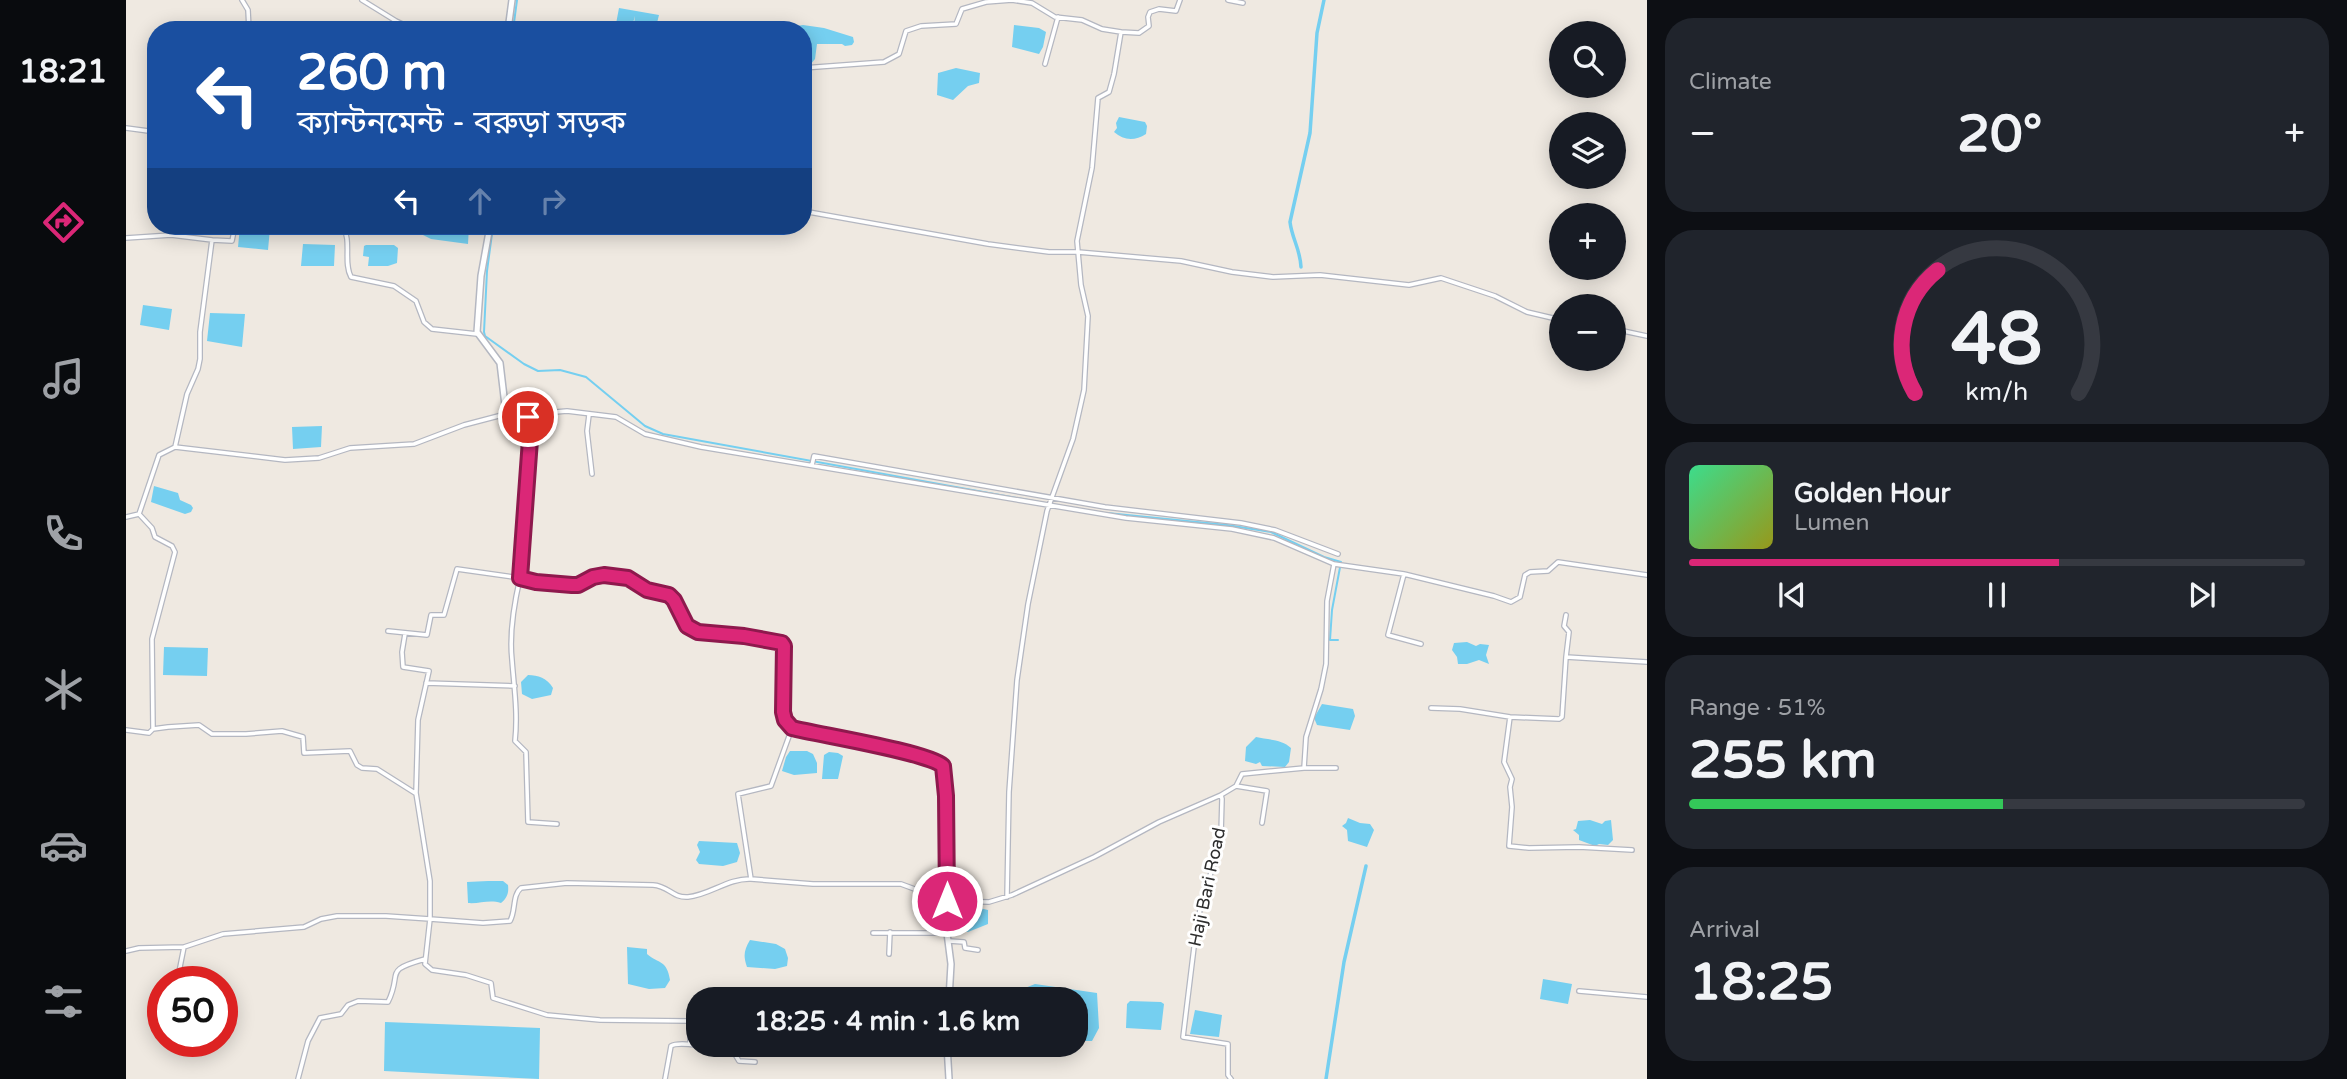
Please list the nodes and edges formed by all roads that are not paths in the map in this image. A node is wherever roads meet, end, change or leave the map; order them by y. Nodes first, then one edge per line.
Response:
1 (242, 0) edge
2 (362, 0) edge
3 (512, 0) edge
4 (1180, 0) edge
5 (1228, 0) edge
6 (1032, 2) edge
7 (1243, 3) dead end
8 (1058, 17) junction
9 (249, 21) edge
10 (396, 21) edge
11 (509, 21) edge
12 (1121, 32) junction
13 (1045, 64) dead end
14 (812, 67) edge
15 (126, 128) edge
16 (147, 131) edge
17 (812, 213) edge
18 (233, 235) edge
19 (346, 235) edge
20 (488, 235) edge
21 (126, 238) edge
22 (212, 240) junction
23 (1078, 251) junction
24 (1549, 318) edge
25 (1626, 332) edge
26 (477, 334) junction
27 (1647, 336) edge
28 (506, 414) junction
29 (589, 415) junction
30 (530, 420) junction
31 (176, 447) junction
32 (813, 461) junction
33 (592, 474) dead end
34 (1050, 502) junction
35 (139, 514) junction
36 (126, 517) edge
37 (1338, 554) dead end
38 (1335, 564) junction
39 (1404, 574) junction
40 (1647, 575) edge
41 (520, 578) junction
42 (1566, 615) dead end
43 (388, 631) dead end
44 (405, 634) junction
45 (1420, 644) dead end
46 (1566, 657) junction
47 (1647, 662) edge
48 (426, 683) junction
49 (515, 686) junction
50 (1430, 708) dead end
51 (1510, 717) junction
52 (792, 728) junction
53 (126, 730) edge
54 (153, 730) junction
55 (1304, 768) junction
56 (1336, 768) dead end
57 (1236, 786) junction
58 (416, 793) junction
59 (1221, 795) junction
60 (1262, 823) dead end
61 (556, 824) dead end
62 (1632, 850) dead end
63 (751, 879) junction
64 (1007, 897) junction
65 (947, 901) junction
66 (430, 919) junction
67 (890, 932) junction
68 (873, 933) dead end
69 (947, 933) junction
70 (948, 941) junction
71 (184, 947) junction
72 (978, 950) dead end
73 (126, 951) edge
74 (889, 954) dead end
75 (425, 959) junction
76 (180, 966) edge
77 (950, 987) edge
78 (1579, 991) dead end
79 (1647, 997) edge
80 (686, 1021) edge
81 (686, 1043) edge
82 (737, 1057) edge
83 (947, 1057) edge
84 (755, 1062) dead end
85 (299, 1079) edge
86 (665, 1079) edge
87 (948, 1079) edge
88 (1231, 1079) edge

1 - 9 street
2 - 10 street
3 - 11 main road
4 - 12 street
5 - 7 street
6 - 8 street
6 - 14 street
8 - 12 street
8 - 13 street
12 - 23 street
15 - 16 street
17 - 23 street
18 - 22 street
19 - 26 street
20 - 26 main road
21 - 22 street
22 - 31 street
23 - 24 street
23 - 34 street
25 - 27 street
26 - 28 main road
28 - 30 main road
28 - 31 street
29 - 30 street
29 - 32 street
29 - 33 street
30 - 41 main road
31 - 35 street
32 - 34 street
32 - 34 street
34 - 37 street
34 - 38 street
34 - 64 street
35 - 36 street
35 - 54 street
38 - 39 street
38 - 55 street
39 - 40 street
39 - 45 street
41 - 44 street
41 - 49 street
41 - 52 main road
42 - 46 street
43 - 44 street
44 - 48 street
46 - 47 street
46 - 51 street
48 - 49 street
48 - 58 street
49 - 61 street
50 - 51 street
51 - 62 street
52 - 63 street
52 - 65 main road
53 - 54 street
54 - 58 street
55 - 56 street
55 - 57 street
57 - 59 street
57 - 60 street
58 - 66 street
59 - 64 street, Haji Bari Road
59 - 88 street, Haji Bari Road
63 - 65 street, Haji Bari Road
63 - 66 street, Haji Bari Road
64 - 65 street, Haji Bari Road
65 - 69 main road
66 - 71 street
66 - 75 street
67 - 68 street
67 - 69 street
67 - 74 street
69 - 70 main road
70 - 72 street
70 - 77 main road
71 - 73 street
71 - 76 street
75 - 80 street
75 - 85 street
78 - 79 street
81 - 86 street
82 - 84 street
83 - 87 main road

